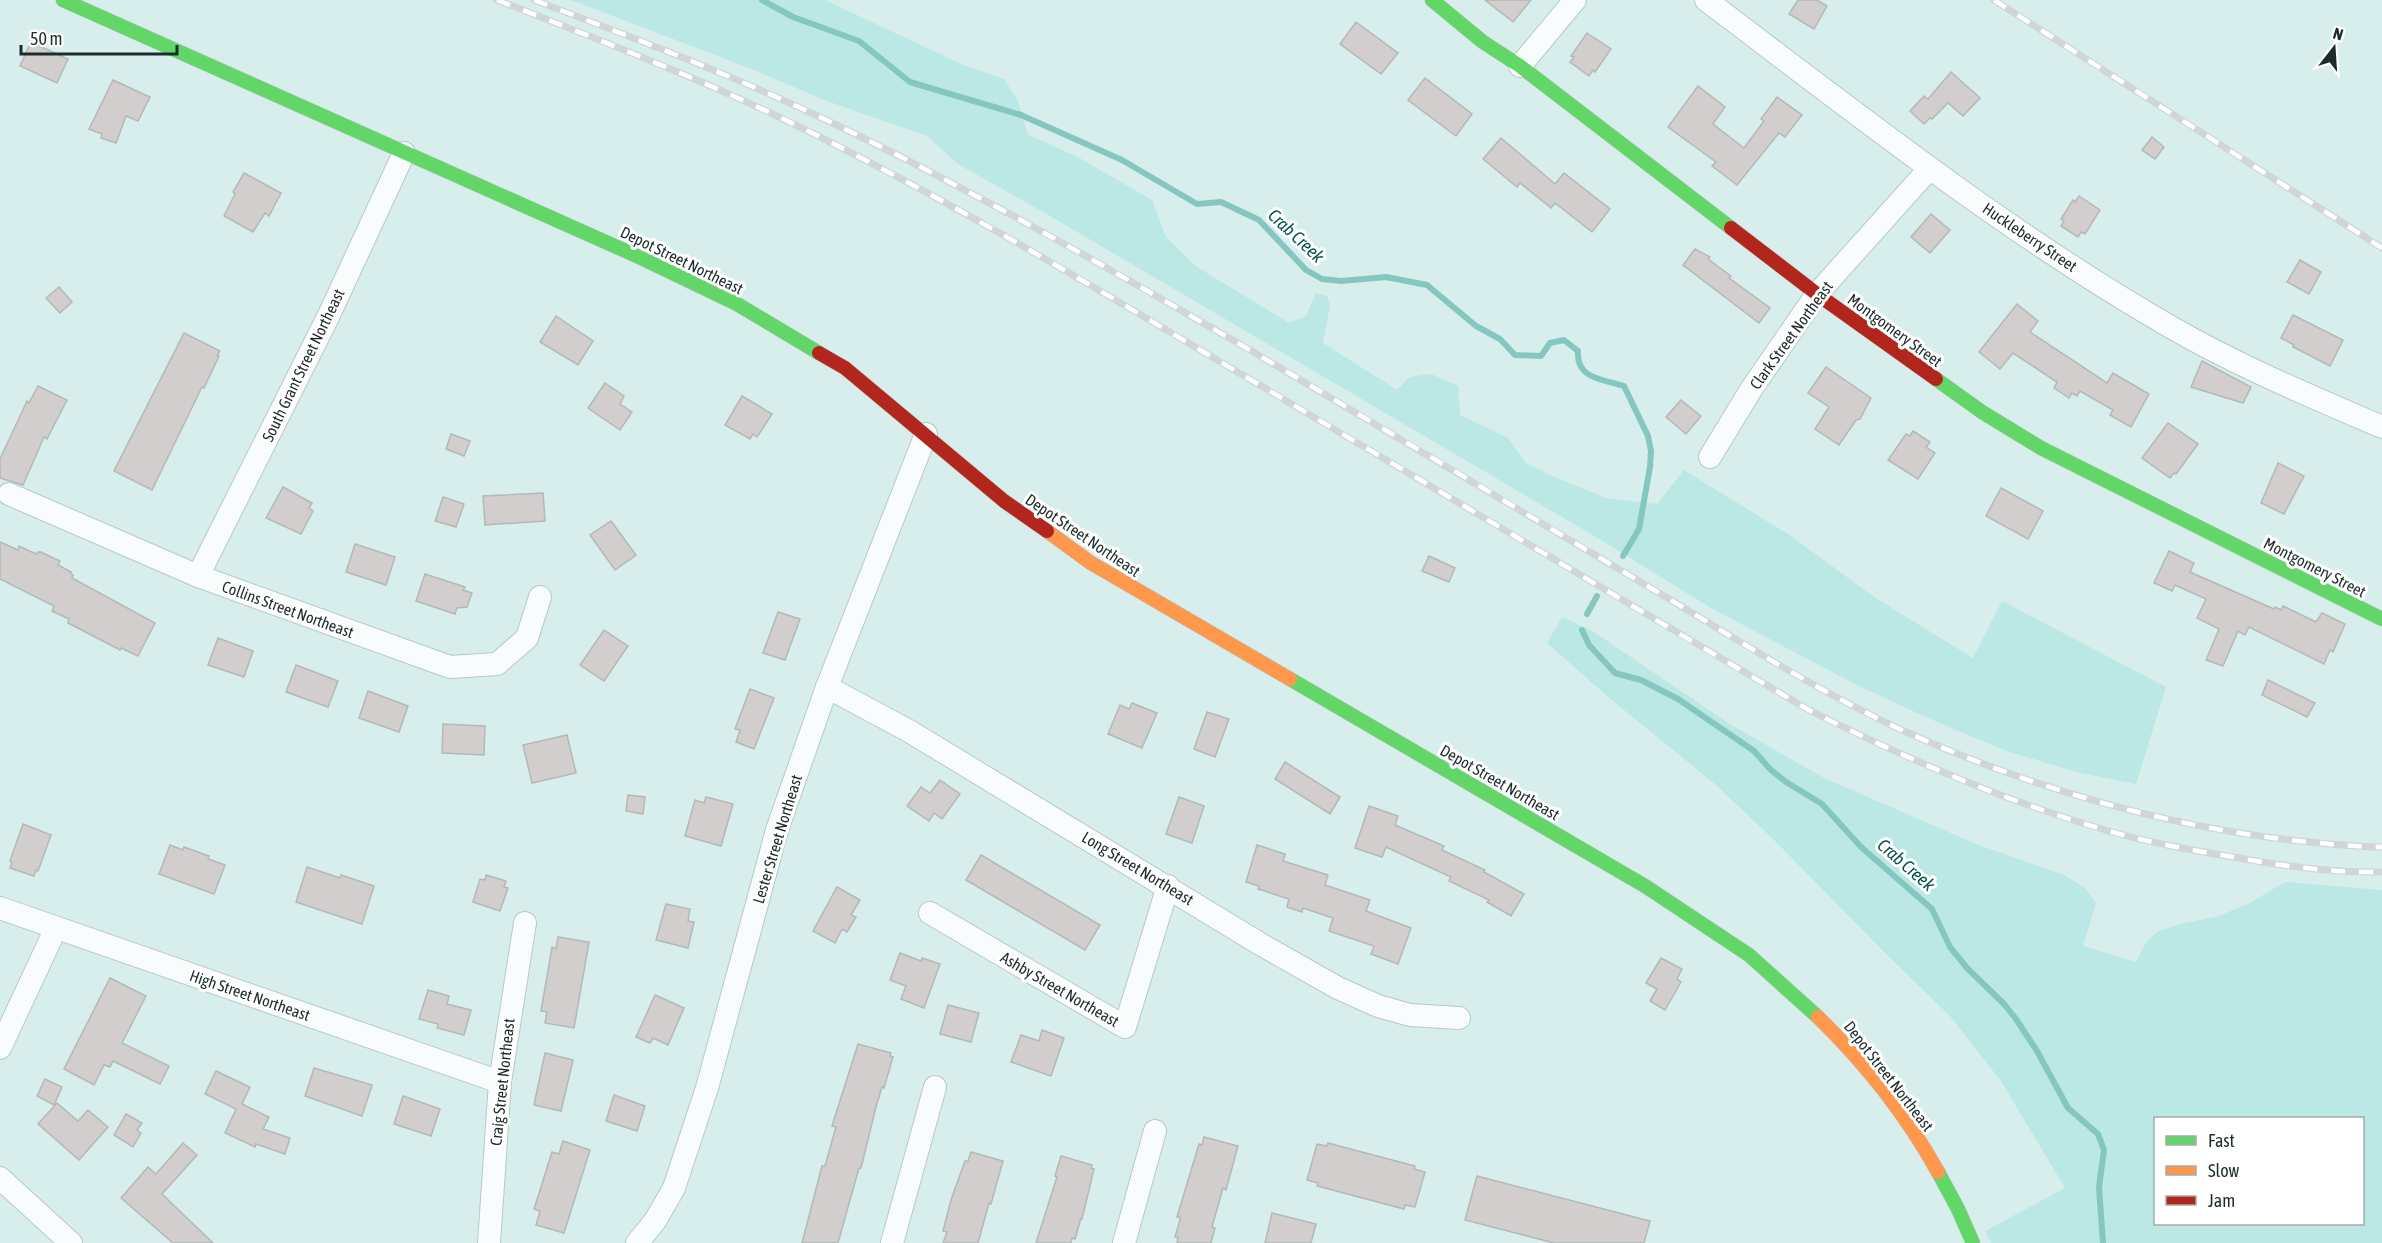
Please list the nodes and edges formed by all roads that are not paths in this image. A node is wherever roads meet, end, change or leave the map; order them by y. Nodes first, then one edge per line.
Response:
1 (63, 0) edge
2 (1432, 0) edge
3 (1575, 0) edge
4 (1706, 0) edge
5 (1520, 66) junction
6 (404, 153) junction
7 (1930, 168) junction
8 (1817, 294) junction
9 (2382, 428) edge
10 (926, 434) junction
11 (1710, 457) dead end
12 (9, 494) dead end
13 (198, 576) junction
14 (540, 597) dead end
15 (2382, 619) edge
16 (827, 687) junction
17 (1168, 886) junction
18 (0, 908) edge
19 (930, 913) dead end
20 (525, 923) dead end
21 (56, 928) junction
22 (1459, 1018) dead end
23 (0, 1048) edge
24 (500, 1082) junction
25 (935, 1088) dead end
26 (1155, 1131) dead end
27 (0, 1179) edge
28 (70, 1243) edge
29 (489, 1243) edge
30 (637, 1243) edge
31 (892, 1243) edge
32 (1124, 1243) edge
33 (1973, 1243) edge

1 - 6 main road, Depot Street Northeast
2 - 5 main road, Montgomery Street
3 - 5 street
4 - 7 street, Huckleberry Street
5 - 8 main road, Montgomery Street
6 - 10 main road, Depot Street Northeast
6 - 13 street, South Grant Street Northeast
7 - 8 street, Clark Street Northeast
7 - 9 street, Huckleberry Street
8 - 11 street, Clark Street Northeast
8 - 15 main road, Montgomery Street
10 - 16 street, Lester Street Northeast
10 - 33 main road, Depot Street Northeast
12 - 13 street, Collins Street Northeast
13 - 14 street, Collins Street Northeast
16 - 17 street, Long Street Northeast
16 - 30 street, Lester Street Northeast
17 - 19 street, Ashby Street Northeast
17 - 22 street, Long Street Northeast
18 - 21 street, High Street Northeast
20 - 24 street, Craig Street Northeast
21 - 23 street
21 - 24 street, High Street Northeast
24 - 29 street, Craig Street Northeast
25 - 31 street
26 - 32 street
27 - 28 street

